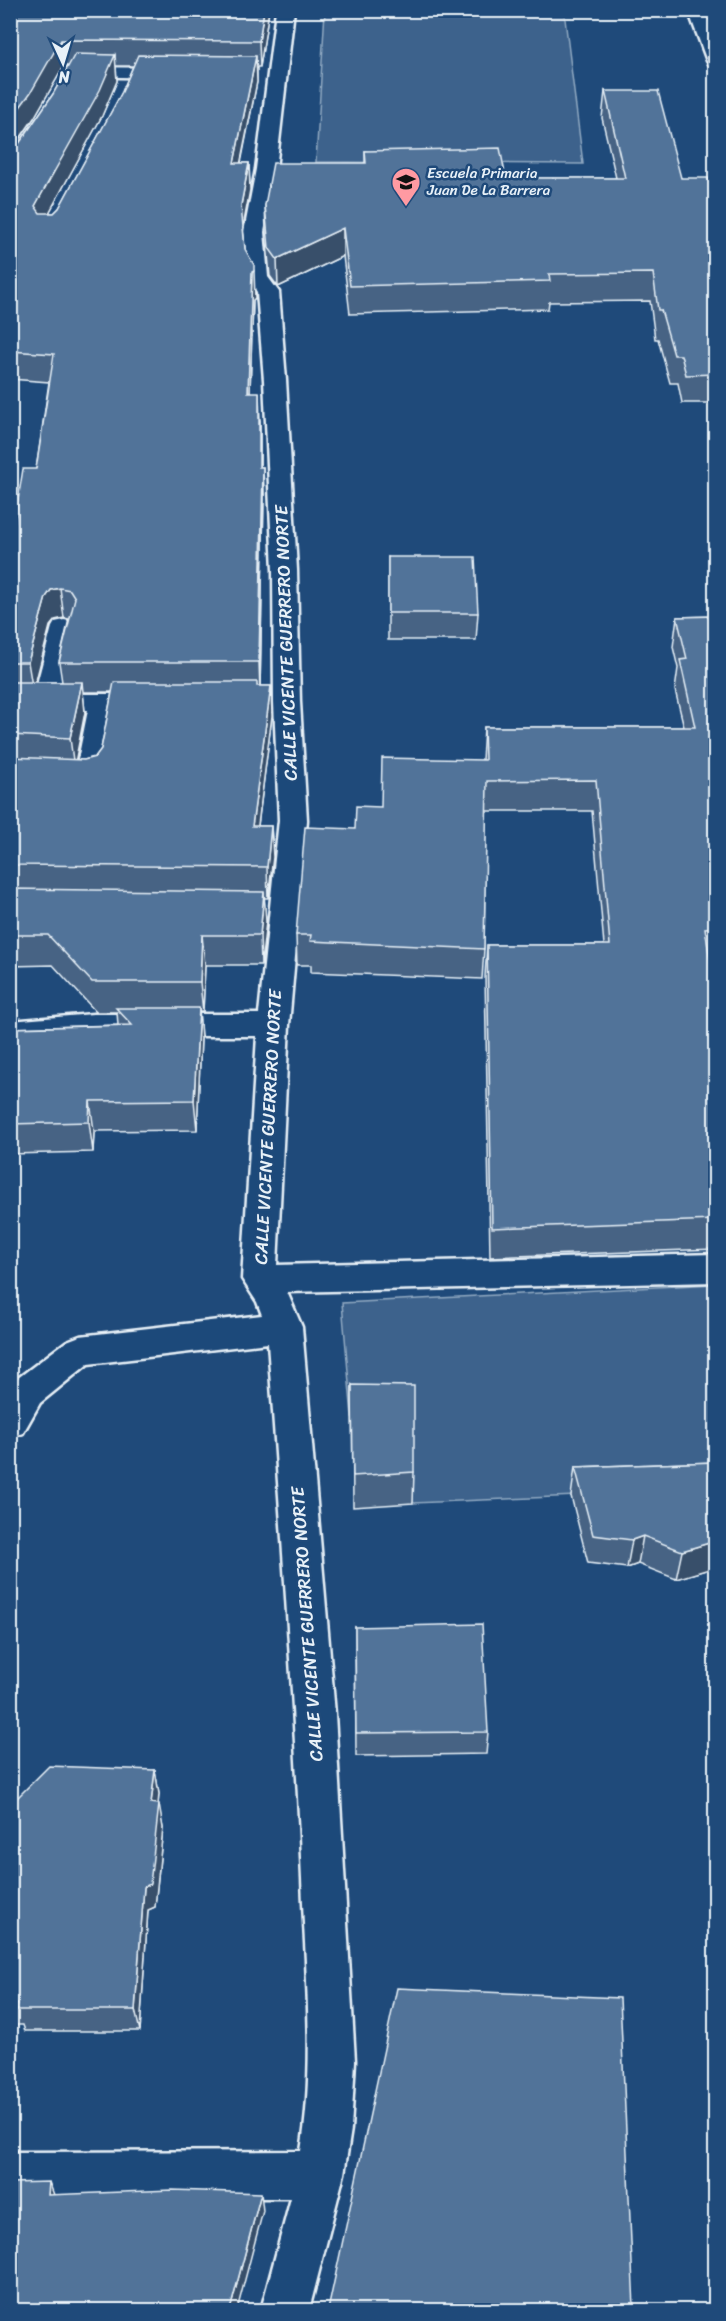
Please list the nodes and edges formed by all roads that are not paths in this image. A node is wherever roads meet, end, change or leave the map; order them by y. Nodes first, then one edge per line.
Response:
1 (285, 10) edge
2 (696, 10) edge
3 (716, 61) edge
4 (58, 62) edge
5 (256, 71) edge
6 (279, 71) junction
7 (132, 73) junction
8 (60, 92) edge
9 (123, 95) edge
10 (64, 627) dead end
11 (10, 702) edge
12 (103, 702) junction
13 (183, 702) edge
14 (45, 703) junction
15 (10, 776) edge
16 (273, 1025) junction
17 (10, 1032) edge
18 (716, 1268) edge
19 (259, 1280) junction
20 (284, 1327) junction
21 (10, 1422) edge
22 (321, 2174) junction
23 (10, 2175) edge
24 (285, 2310) edge

1 - 6 street, CALLE VICENTE GUERRERO NORTE
2 - 3 street
4 - 7 street
5 - 6 street
6 - 16 street, CALLE VICENTE GUERRERO NORTE
7 - 8 street
7 - 9 lane
10 - 14 lane
11 - 14 street
12 - 13 street
12 - 14 street
12 - 15 street
16 - 17 street
16 - 19 street, CALLE VICENTE GUERRERO NORTE
18 - 19 street
19 - 20 street, CALLE VICENTE GUERRERO NORTE
20 - 21 street
20 - 22 street, CALLE VICENTE GUERRERO NORTE
22 - 23 street
22 - 24 street, CALLE VICENTE GUERRERO NORTE

